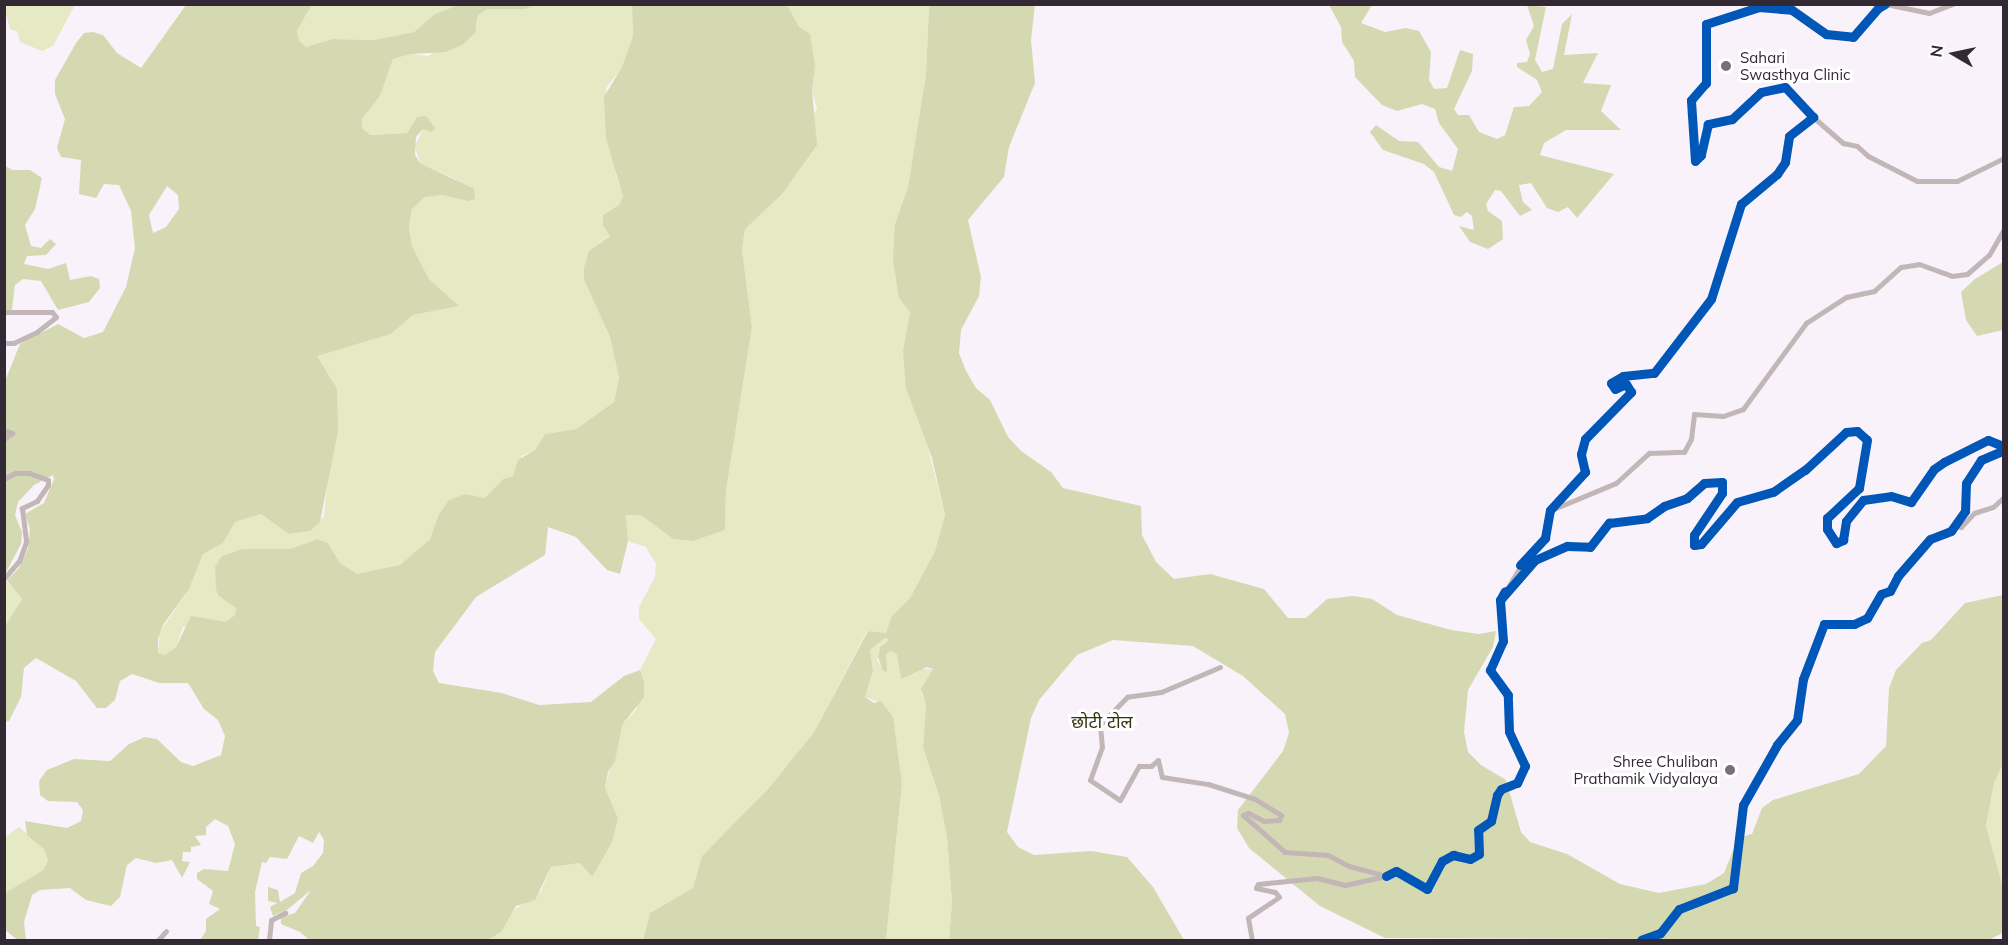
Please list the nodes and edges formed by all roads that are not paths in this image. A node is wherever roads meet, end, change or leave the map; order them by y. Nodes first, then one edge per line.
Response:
1 (1886, 4) edge
2 (1953, 4) edge
3 (1813, 117) junction
4 (2004, 158) edge
5 (2004, 229) edge
6 (4, 312) edge
7 (4, 342) edge
8 (4, 430) edge
9 (4, 439) edge
10 (4, 479) edge
11 (2004, 496) edge
12 (1550, 510) junction
13 (1955, 526) junction
14 (4, 578) edge
15 (1500, 600) junction
16 (1220, 667) dead end
17 (1386, 876) junction
18 (285, 913) dead end
19 (166, 931) dead end
20 (158, 940) edge
21 (269, 940) edge
22 (1252, 940) edge
23 (1641, 940) edge

1 - 2 street
1 - 3 street
3 - 4 street
3 - 12 street
5 - 12 street
6 - 7 street
8 - 9 street
10 - 14 street
11 - 13 street
12 - 15 street
13 - 15 street
13 - 23 street
15 - 17 street
16 - 17 street
17 - 22 street
18 - 21 street
19 - 20 street

